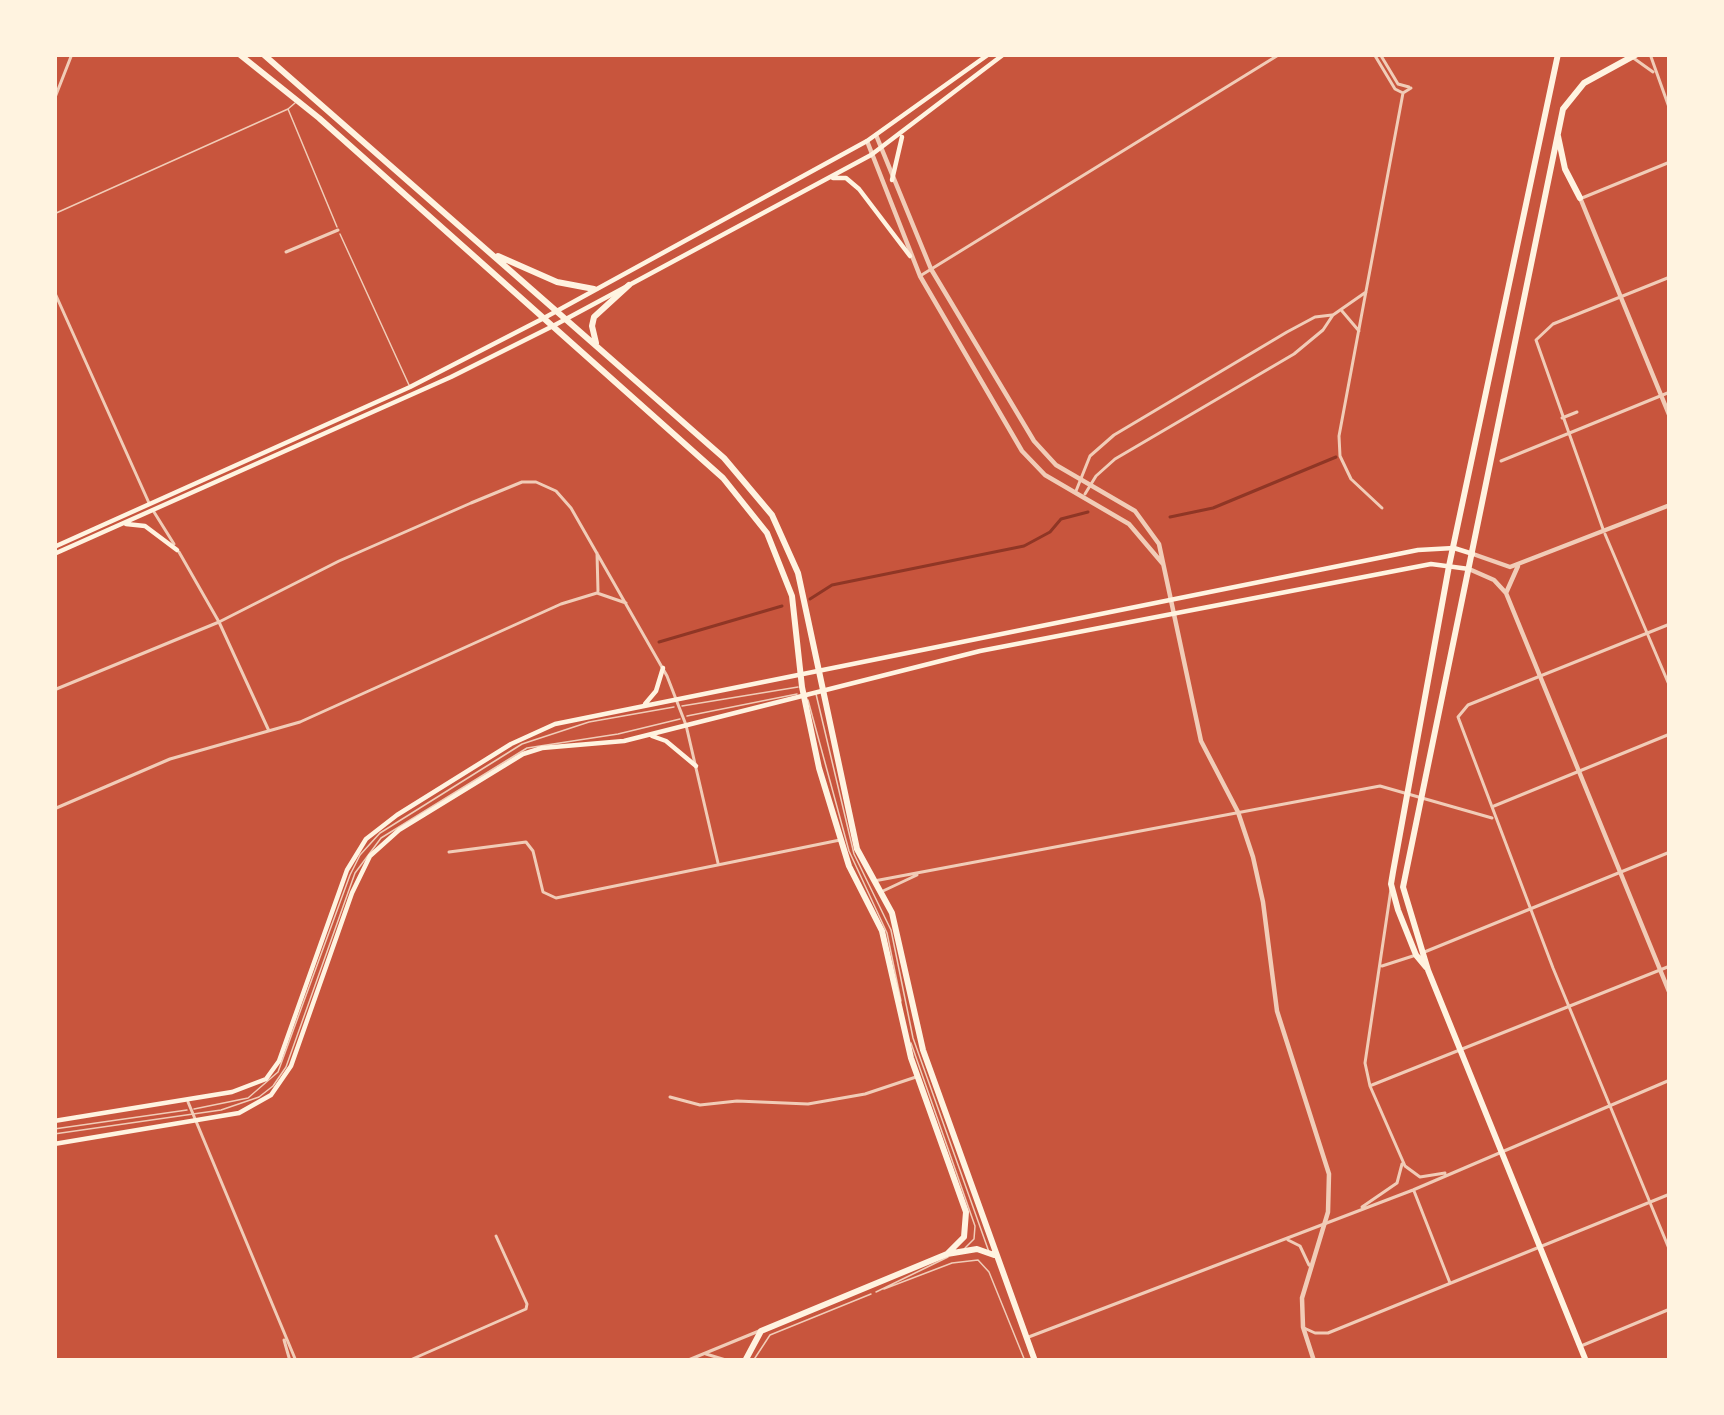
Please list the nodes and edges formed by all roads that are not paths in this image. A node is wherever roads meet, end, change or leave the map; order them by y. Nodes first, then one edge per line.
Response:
1 (72, 54) edge
2 (239, 54) edge
3 (989, 54) edge
4 (1004, 54) edge
5 (1280, 54) edge
6 (1377, 54) edge
7 (266, 55) edge
8 (1652, 55) edge
9 (1635, 56) edge
10 (1557, 57) edge
11 (1655, 73) junction
12 (308, 92) junction
13 (54, 100) edge
14 (297, 100) junction
15 (288, 109) junction
16 (1670, 110) edge
17 (904, 132) junction
18 (1558, 132) junction
19 (877, 135) junction
20 (867, 141) junction
21 (881, 149) junction
22 (871, 155) junction
23 (1670, 162) edge
24 (827, 179) junction
25 (892, 180) junction
26 (1580, 199) junction
27 (54, 214) edge
28 (338, 230) junction
29 (286, 252) dead end
30 (490, 252) junction
31 (910, 256) junction
32 (931, 269) junction
33 (920, 276) junction
34 (1670, 277) edge
35 (629, 285) junction
36 (594, 290) junction
37 (54, 291) edge
38 (1368, 292) junction
39 (1621, 297) junction
40 (557, 310) junction
41 (1341, 310) junction
42 (1333, 315) junction
43 (567, 318) junction
44 (544, 319) junction
45 (553, 326) junction
46 (1360, 333) junction
47 (596, 344) junction
48 (412, 390) junction
49 (1670, 392) edge
50 (1662, 396) junction
51 (1577, 412) dead end
52 (1670, 416) edge
53 (1561, 418) junction
54 (1568, 436) junction
55 (1501, 461) dead end
56 (1080, 480) junction
57 (1090, 484) junction
58 (1075, 493) junction
59 (1084, 497) junction
60 (1670, 505) edge
61 (151, 507) junction
62 (1382, 508) dead end
63 (118, 526) junction
64 (1604, 531) junction
65 (594, 545) junction
66 (1454, 548) junction
67 (54, 550) edge
68 (177, 550) junction
69 (1473, 554) junction
70 (1519, 564) junction
71 (1163, 565) junction
72 (1449, 566) junction
73 (1469, 569) junction
74 (598, 592) junction
75 (1506, 593) junction
76 (1172, 600) junction
77 (627, 604) junction
78 (1175, 616) junction
79 (219, 622) junction
80 (1670, 624) edge
81 (1647, 633) junction
82 (663, 668) junction
83 (819, 670) junction
84 (1542, 674) junction
85 (802, 675) junction
86 (1670, 687) edge
87 (54, 690) edge
88 (803, 691) junction
89 (819, 692) junction
90 (677, 698) junction
91 (645, 704) junction
92 (680, 706) junction
93 (684, 721) junction
94 (270, 733) junction
95 (647, 734) junction
96 (1670, 734) edge
97 (696, 766) junction
98 (1580, 772) junction
99 (1408, 791) junction
100 (1423, 796) junction
101 (54, 808) edge
102 (1490, 808) junction
103 (1238, 812) junction
104 (1494, 818) junction
105 (840, 839) junction
106 (448, 852) dead end
107 (1670, 852) edge
108 (718, 863) junction
109 (1621, 872) junction
110 (918, 874) junction
111 (873, 880) junction
112 (1391, 884) junction
113 (880, 892) junction
114 (1530, 909) junction
115 (1426, 952) junction
116 (1416, 955) junction
117 (1670, 966) edge
118 (1379, 967) junction
119 (1429, 970) junction
120 (1660, 970) junction
121 (1670, 994) edge
122 (1570, 1008) junction
123 (1462, 1051) junction
124 (917, 1077) junction
125 (1670, 1080) edge
126 (1370, 1086) junction
127 (670, 1097) dead end
128 (188, 1100) junction
129 (1609, 1106) junction
130 (192, 1114) junction
131 (54, 1128) edge
132 (54, 1144) edge
133 (1502, 1150) junction
134 (1402, 1160) junction
135 (1453, 1171) junction
136 (1413, 1190) junction
137 (1670, 1194) edge
138 (1650, 1202) junction
139 (1355, 1211) junction
140 (1325, 1222) junction
141 (496, 1236) dead end
142 (1286, 1239) junction
143 (1539, 1246) junction
144 (1670, 1251) edge
145 (958, 1252) junction
146 (989, 1252) junction
147 (947, 1254) junction
148 (997, 1258) junction
149 (1309, 1265) junction
150 (1450, 1284) junction
151 (876, 1292) junction
152 (1670, 1310) edge
153 (1303, 1327) junction
154 (761, 1331) junction
155 (1026, 1338) junction
156 (1580, 1346) junction
157 (704, 1353) junction
158 (293, 1361) edge
159 (408, 1361) edge
160 (686, 1361) edge
161 (729, 1361) edge
162 (749, 1361) edge
163 (1025, 1361) edge
164 (1035, 1361) edge
165 (1314, 1361) edge
166 (1586, 1361) edge

1 - 13 street
2 - 14 main road
3 - 19 main road
4 - 17 main road
5 - 32 street
6 - 38 street
7 - 12 main road
8 - 11 street
9 - 11 street
9 - 18 main road
10 - 66 main road
11 - 16 street
12 - 14 lane
12 - 30 main road
14 - 15 lane
14 - 44 main road
15 - 27 lane
15 - 28 lane
17 - 21 main road
17 - 25 main road
18 - 26 main road
18 - 69 main road
19 - 20 main road
19 - 21 street
20 - 22 street
20 - 36 main road
21 - 22 main road
21 - 25 street
22 - 24 main road
22 - 31 street
23 - 26 street
24 - 31 main road
24 - 35 main road
25 - 32 street
26 - 39 street
28 - 29 street
28 - 48 lane
30 - 36 main road
30 - 40 main road
31 - 33 street
32 - 33 street
32 - 56 street
33 - 58 street
34 - 39 street
35 - 43 main road
35 - 47 main road
36 - 40 main road
37 - 61 street
38 - 41 street
38 - 46 street
39 - 50 street
39 - 53 street
40 - 43 main road
40 - 44 main road
41 - 42 street
41 - 46 street
42 - 56 street
42 - 57 street
43 - 45 main road
43 - 47 main road
44 - 45 main road
44 - 48 main road
45 - 48 main road
45 - 85 main road
46 - 62 street
47 - 83 main road
48 - 61 main road
49 - 50 street
50 - 52 street
50 - 54 street
51 - 53 street
53 - 54 street
54 - 55 street
54 - 64 street
56 - 57 street
56 - 58 street
57 - 59 street
57 - 71 street
58 - 59 street
59 - 71 street
60 - 64 street
61 - 63 main road
61 - 67 main road
61 - 68 street
63 - 67 main road
63 - 68 main road
64 - 70 street
64 - 81 street
65 - 74 street
65 - 77 street
65 - 79 street
66 - 69 main road
66 - 72 main road
66 - 76 main road
68 - 79 street
69 - 70 street
69 - 73 main road
70 - 75 street
71 - 76 street
72 - 73 main road
72 - 78 main road
72 - 99 main road
73 - 75 street
73 - 100 main road
74 - 77 street
74 - 94 street
75 - 84 street
76 - 78 street
76 - 83 main road
77 - 82 street
78 - 89 main road
78 - 103 street
79 - 87 street
79 - 94 street
80 - 81 street
81 - 84 street
81 - 86 street
82 - 90 street
82 - 91 main road
83 - 85 main road
83 - 89 main road
84 - 98 street
84 - 102 street
85 - 88 main road
85 - 90 main road
88 - 89 main road
88 - 92 lane
88 - 93 main road
88 - 105 main road
88 - 145 lane
89 - 111 main road
89 - 146 lane
90 - 91 main road
90 - 92 street
91 - 128 main road
92 - 93 street
92 - 130 lane
93 - 95 main road
93 - 97 street
93 - 130 lane
94 - 101 street
95 - 97 main road
95 - 130 main road
96 - 98 street
97 - 108 street
98 - 102 street
98 - 109 street
99 - 100 street
99 - 103 street
99 - 112 main road
100 - 104 street
100 - 115 main road
102 - 104 street
103 - 110 street
103 - 140 street
104 - 114 street
105 - 108 street
105 - 124 main road
106 - 108 street
107 - 109 street
109 - 114 street
109 - 120 street
110 - 111 street
110 - 113 street
111 - 113 main road
112 - 116 main road
112 - 118 street
113 - 148 main road
114 - 115 street
114 - 122 street
115 - 116 street
115 - 119 main road
116 - 118 street
116 - 119 main road
117 - 120 street
118 - 126 street
119 - 123 main road
120 - 121 street
120 - 122 street
122 - 123 street
122 - 129 street
123 - 126 street
123 - 133 main road
124 - 127 street
124 - 147 main road
125 - 129 street
126 - 134 street
128 - 130 street
128 - 131 main road
129 - 133 street
129 - 138 street
130 - 131 lane
130 - 132 main road
130 - 158 street
133 - 135 street
133 - 143 main road
134 - 135 street
134 - 139 street
135 - 136 street
136 - 139 street
136 - 150 street
137 - 138 street
138 - 143 street
138 - 144 street
139 - 140 street
140 - 142 street
140 - 149 street
141 - 159 street
142 - 149 street
142 - 155 street
143 - 150 street
143 - 156 main road
145 - 146 main road
145 - 147 main road
145 - 151 lane
146 - 148 main road
147 - 154 main road
148 - 155 main road
149 - 153 street
150 - 153 street
151 - 162 lane
151 - 163 lane
152 - 156 street
153 - 165 street
154 - 157 street
154 - 162 main road
155 - 164 main road
156 - 166 main road
157 - 160 street
157 - 161 street

